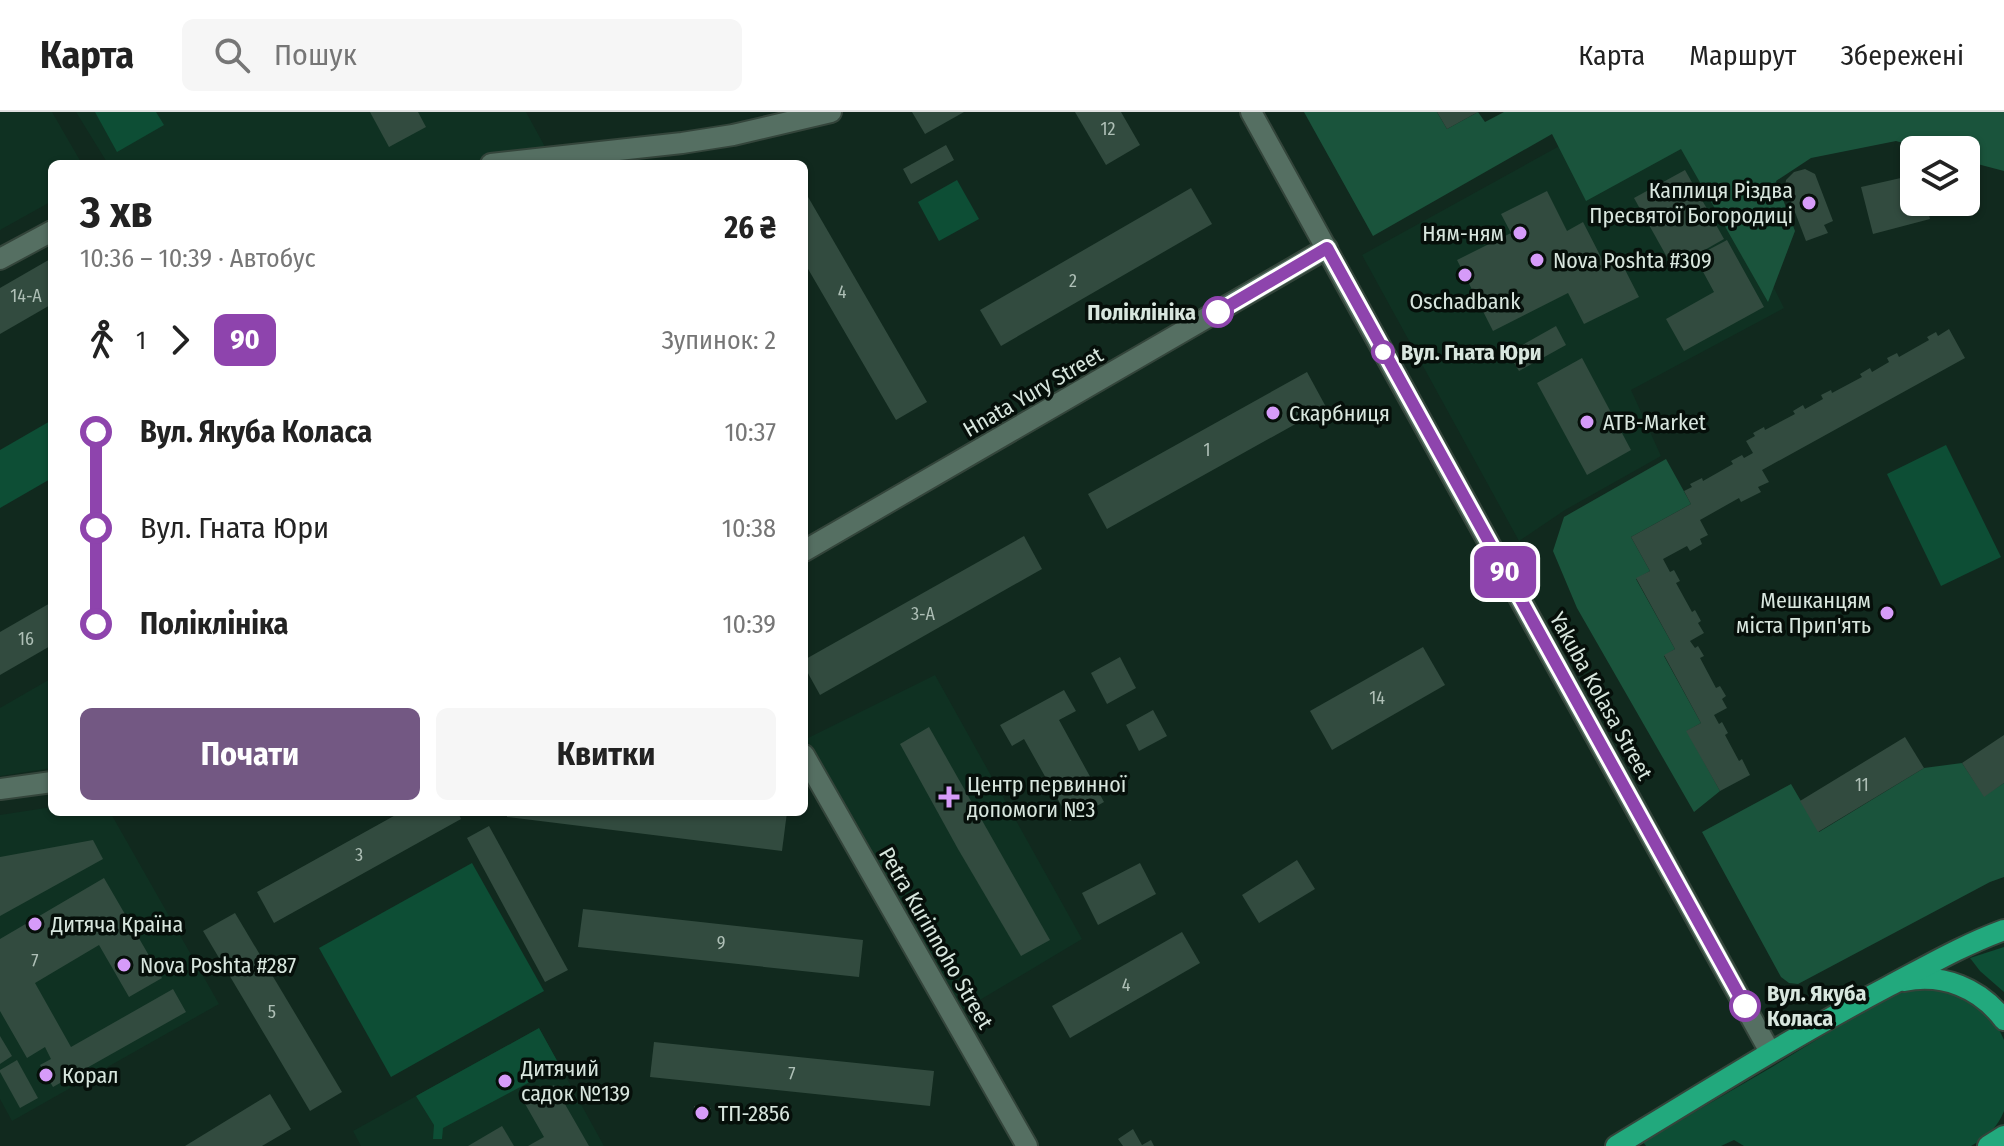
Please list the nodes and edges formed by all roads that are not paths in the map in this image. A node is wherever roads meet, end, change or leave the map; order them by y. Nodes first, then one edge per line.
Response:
1 (831, 112) edge
2 (1251, 112) edge
3 (524, 160) edge
4 (48, 233) edge
5 (1327, 248) junction
6 (0, 259) edge
7 (808, 549) edge
8 (808, 762) edge
9 (48, 783) edge
10 (0, 789) edge
11 (2004, 930) edge
12 (1896, 982) junction
13 (2004, 1020) edge
14 (1770, 1052) junction
15 (1027, 1146) edge
16 (1616, 1146) edge

1 - 3 street
2 - 5 street, Yakuba Kolasa Street
4 - 6 street
5 - 7 street, Hnata Yury Street
5 - 14 street, Yakuba Kolasa Street
8 - 15 street, Petra Kurinnoho Street
9 - 10 street
11 - 12 main road
12 - 13 main road
12 - 14 main road
14 - 16 main road

